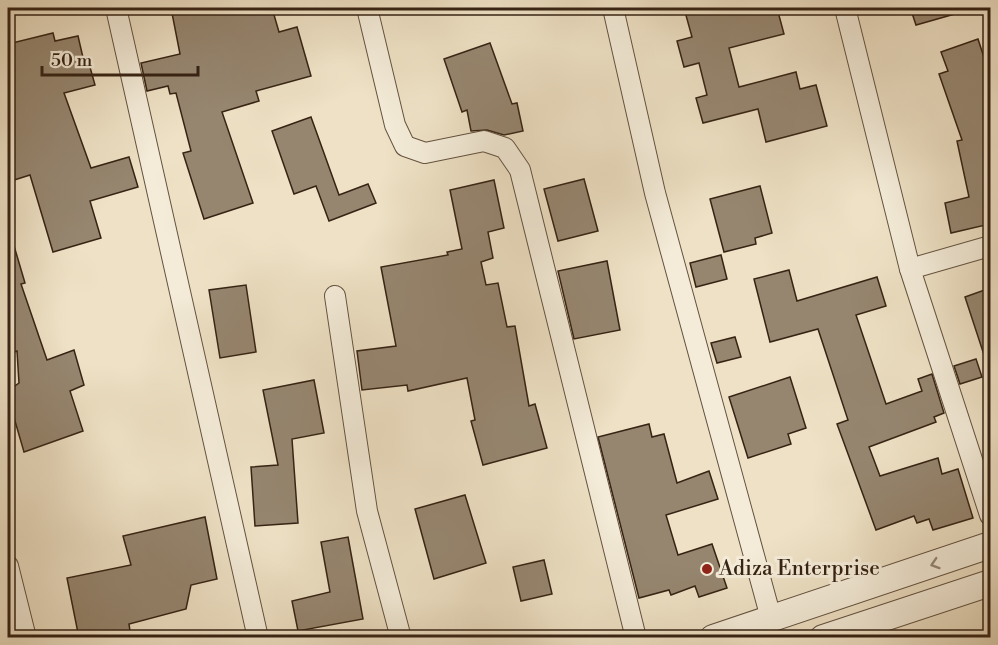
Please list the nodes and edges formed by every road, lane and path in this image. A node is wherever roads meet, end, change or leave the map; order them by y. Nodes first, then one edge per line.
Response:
1 (116, 8) edge
2 (367, 8) edge
3 (613, 8) edge
4 (845, 8) edge
5 (990, 246) edge
6 (910, 269) junction
7 (335, 297) dead end
8 (990, 515) edge
9 (990, 545) edge
10 (8, 566) edge
11 (990, 583) edge
12 (771, 618) junction
13 (26, 638) edge
14 (258, 638) edge
15 (401, 638) edge
16 (636, 638) edge
17 (713, 638) edge
18 (823, 638) edge

1 - 14 street
2 - 16 street
3 - 12 street
4 - 6 street
5 - 6 street
6 - 8 street
7 - 15 street
9 -> 12 street
10 - 13 street
11 - 18 street
12 - 17 street

